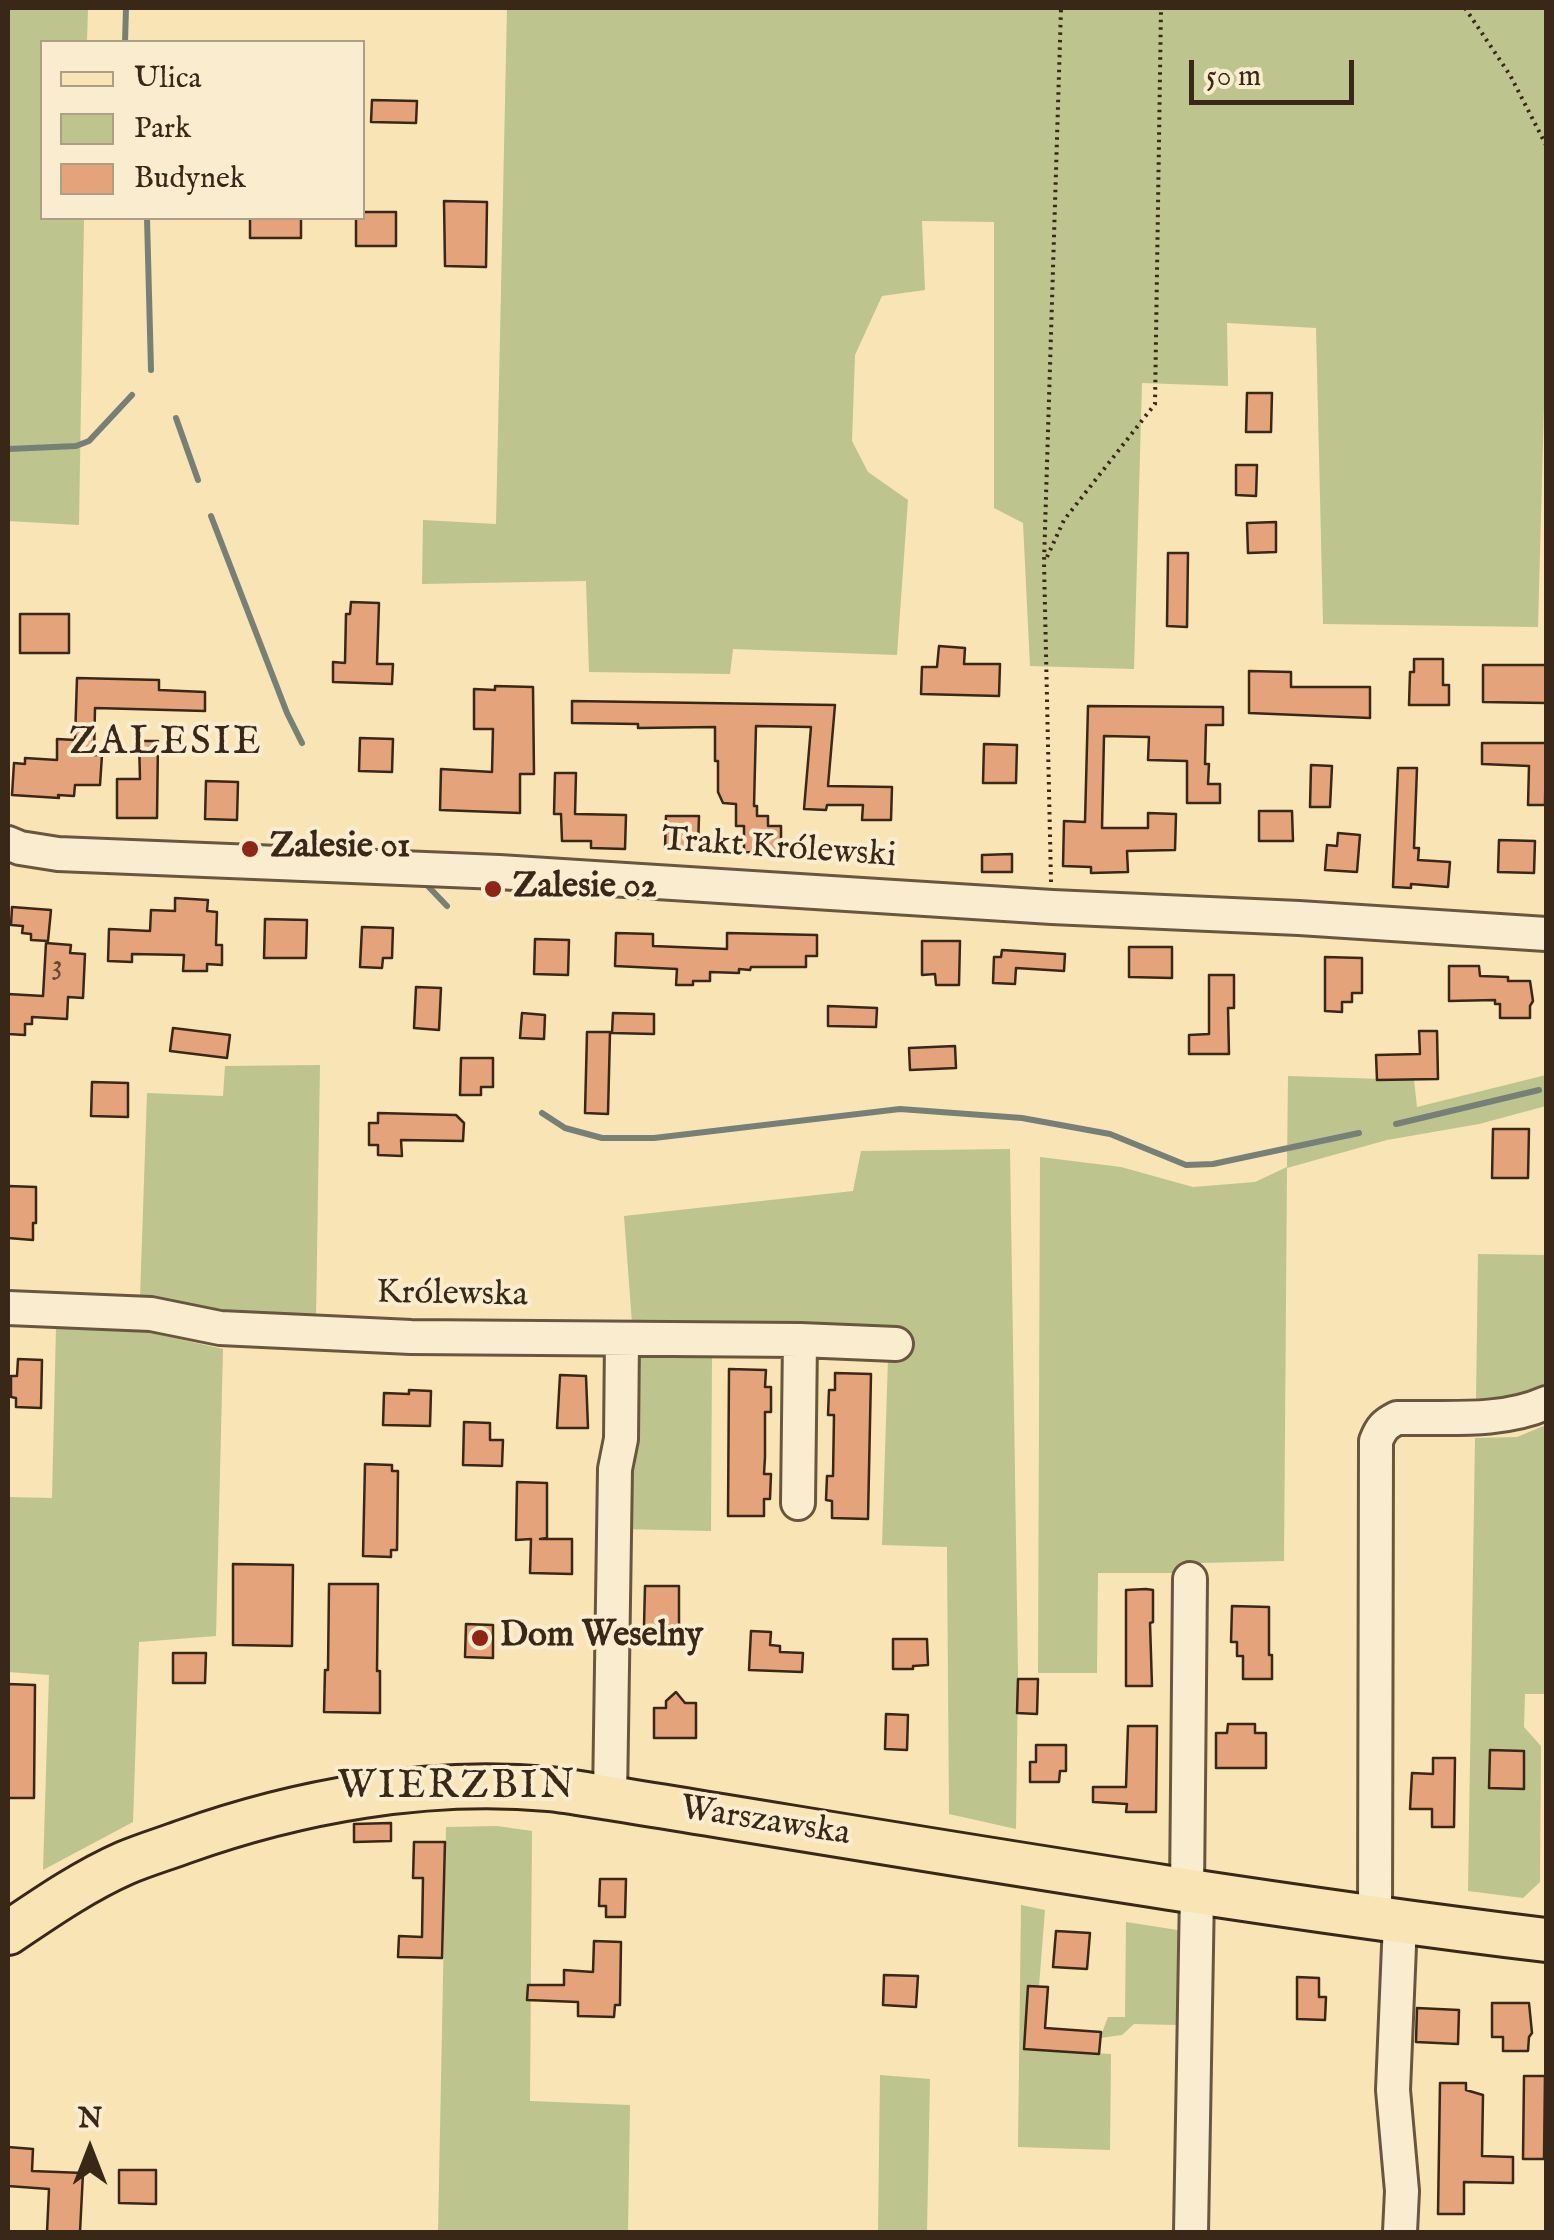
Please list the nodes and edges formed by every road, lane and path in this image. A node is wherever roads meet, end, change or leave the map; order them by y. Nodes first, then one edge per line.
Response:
1 (1060, 8) edge
2 (1161, 8) edge
3 (1465, 8) edge
4 (1546, 145) edge
5 (1044, 562) junction
6 (8, 843) edge
7 (1052, 907) junction
8 (1546, 934) edge
9 (8, 1308) edge
10 (622, 1340) junction
11 (800, 1340) junction
12 (896, 1344) dead end
13 (1546, 1403) edge
14 (798, 1502) dead end
15 (1190, 1579) dead end
16 (610, 1798) junction
17 (1192, 1892) junction
18 (1388, 1921) junction
19 (8, 1933) edge
20 (1546, 1940) edge
21 (1191, 2232) edge
22 (1400, 2232) edge

1 - 5 path
2 - 5 path
3 - 4 path
5 - 7 path
6 - 7 street, Trakt Królewski
7 - 8 street, Trakt Królewski
9 - 10 street, Królewska
10 - 11 street, Królewska
10 - 16 street
11 - 12 street, Królewska
11 - 14 street
13 - 18 street
15 - 17 street
16 - 17 main road, Warszawska
16 - 19 main road, Warszawska
17 - 18 main road, Warszawska
17 - 21 street
18 - 20 main road, Warszawska
18 - 22 street

